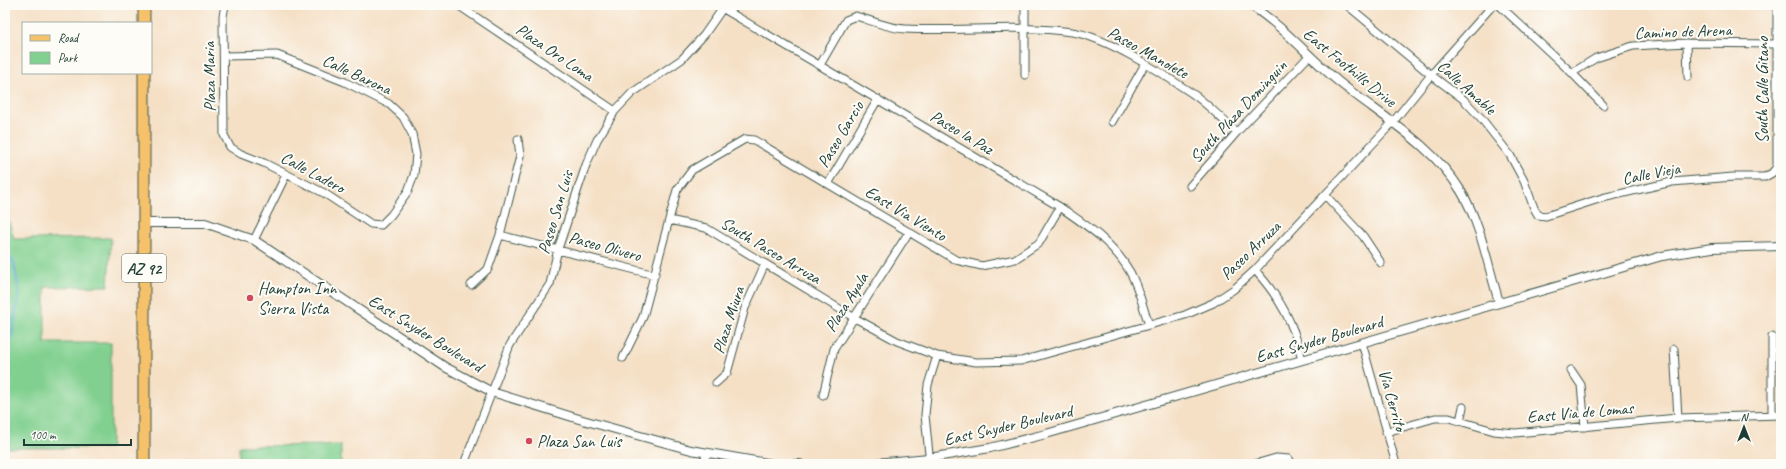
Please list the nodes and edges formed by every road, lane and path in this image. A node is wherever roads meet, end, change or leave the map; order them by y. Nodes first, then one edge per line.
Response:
1 (144, 5) edge
2 (225, 5) edge
3 (458, 5) edge
4 (1025, 5) edge
5 (1250, 5) edge
6 (1347, 5) edge
7 (1493, 5) edge
8 (1500, 5) edge
9 (1777, 5) edge
10 (722, 6) edge
11 (144, 22) edge
12 (1025, 28) junction
13 (1687, 43) junction
14 (1777, 44) junction
15 (224, 56) junction
16 (1309, 56) junction
17 (1145, 64) junction
18 (820, 65) junction
19 (1572, 73) junction
20 (144, 74) edge
21 (1431, 74) junction
22 (1025, 75) dead end
23 (1688, 77) dead end
24 (878, 99) junction
25 (1603, 105) dead end
26 (615, 111) junction
27 (1112, 122) dead end
28 (1393, 122) junction
29 (1237, 132) junction
30 (518, 139) dead end
31 (230, 147) joint
32 (1772, 173) joint
33 (286, 175) junction
34 (828, 184) junction
35 (1190, 186) dead end
36 (1326, 196) junction
37 (1060, 208) junction
38 (1538, 215) joint
39 (669, 220) junction
40 (144, 223) junction
41 (381, 225) joint
42 (909, 232) junction
43 (500, 235) junction
44 (254, 240) junction
45 (1781, 246) edge
46 (558, 249) junction
47 (1381, 263) dead end
48 (765, 264) junction
49 (1255, 270) junction
50 (655, 275) junction
51 (472, 285) dead end
52 (1499, 302) junction
53 (853, 317) junction
54 (1149, 325) junction
55 (1772, 337) dead end
56 (1362, 343) junction
57 (1674, 349) dead end
58 (937, 356) junction
59 (623, 358) dead end
60 (1302, 360) junction
61 (1571, 370) dead end
62 (716, 383) dead end
63 (492, 392) junction
64 (823, 395) dead end
65 (1463, 406) dead end
66 (1772, 415) junction
67 (1781, 415) edge
68 (1678, 418) junction
69 (1460, 421) junction
70 (1585, 427) junction
71 (1386, 432) junction
72 (706, 453) junction
73 (930, 461) edge
74 (144, 464) edge
75 (464, 464) edge
76 (704, 464) edge
77 (800, 464) edge
78 (865, 464) edge
79 (1255, 464) edge
80 (1292, 464) edge
81 (1396, 464) edge

1 - 11 main road
2 - 15 street, Plaza Maria
3 - 26 street, Plaza Oro Loma
4 - 12 street
5 - 16 street, East Foothills Drive
6 - 21 street, Calle Amable
7 - 21 street, Paseo Arruza
8 - 19 street
9 - 14 street, South Calle Gitano
10 - 18 street, Paseo la Paz
10 - 26 street, Paseo San Luis
12 - 17 street, Paseo Manolete
12 - 18 street, Paseo Manolete
12 - 22 street
13 - 14 street, Camino de Arena
13 - 19 street, Camino de Arena
13 - 23 street
14 - 32 street, South Calle Gitano
15 - 31 street, Plaza Maria
15 - 41 street, Calle Barona
16 - 28 street, East Foothills Drive
16 - 29 street, South Plaza Dominguin
17 - 27 street
17 - 29 street, Paseo Manolete
18 - 24 street, Paseo la Paz
19 - 25 street
20 - 40 main road, AZ 92 / AZ 92
21 - 28 street, Paseo Arruza
21 - 38 street, Calle Amable
24 - 34 street, Paseo Garcio
24 - 37 street, Paseo la Paz
26 - 46 street, Paseo San Luis
28 - 36 street, Paseo Arruza
28 - 52 street, East Foothills Drive
29 - 35 street, South Plaza Dominguin
30 - 43 street
31 - 33 street, Calle Ladero
32 - 38 street, Calle Vieja
33 - 41 street, Calle Ladero
33 - 44 street
34 - 39 street, East Via Viento
34 - 42 street, East Via Viento
36 - 47 street
36 - 49 street, Paseo Arruza
37 - 42 street, East Via Viento
37 - 54 street, Paseo la Paz
39 - 48 street, South Paseo Arruza
39 - 50 street, East Via Viento
40 - 44 street, East Snyder Boulevard
40 - 74 main road, AZ 92 / AZ 92
42 - 53 street, Plaza Ayala
43 - 46 street, Paseo Olivero
43 - 51 street
44 - 63 street, East Snyder Boulevard
45 - 52 street, East Snyder Boulevard
46 - 50 street, Paseo Olivero
46 - 63 street, Paseo San Luis
48 - 53 street, South Paseo Arruza
48 - 62 street, Plaza Miura
49 - 54 street, Paseo Arruza
49 - 60 street
50 - 59 street, East Via Viento
52 - 56 street, East Snyder Boulevard
53 - 58 street, Paseo Arruza
53 - 64 street, Plaza Ayala
54 - 58 street, Paseo Arruza
55 - 66 street
56 - 60 street, East Snyder Boulevard
56 - 71 street, Via Cerrito
57 - 68 street
58 - 73 street
60 - 73 street, East Snyder Boulevard
61 - 70 street
63 - 72 street, East Snyder Boulevard
63 - 75 street, Paseo San Luis
65 - 69 street
66 - 67 street, East Via de Lomas
66 - 68 street, East Via de Lomas
68 - 70 street, East Via de Lomas
69 - 70 street, East Via de Lomas
69 - 71 street, East Via de Lomas
71 - 81 street, Via Cerrito
72 - 76 street
72 - 77 street, East Snyder Boulevard
73 - 78 street, East Snyder Boulevard
79 - 80 street

